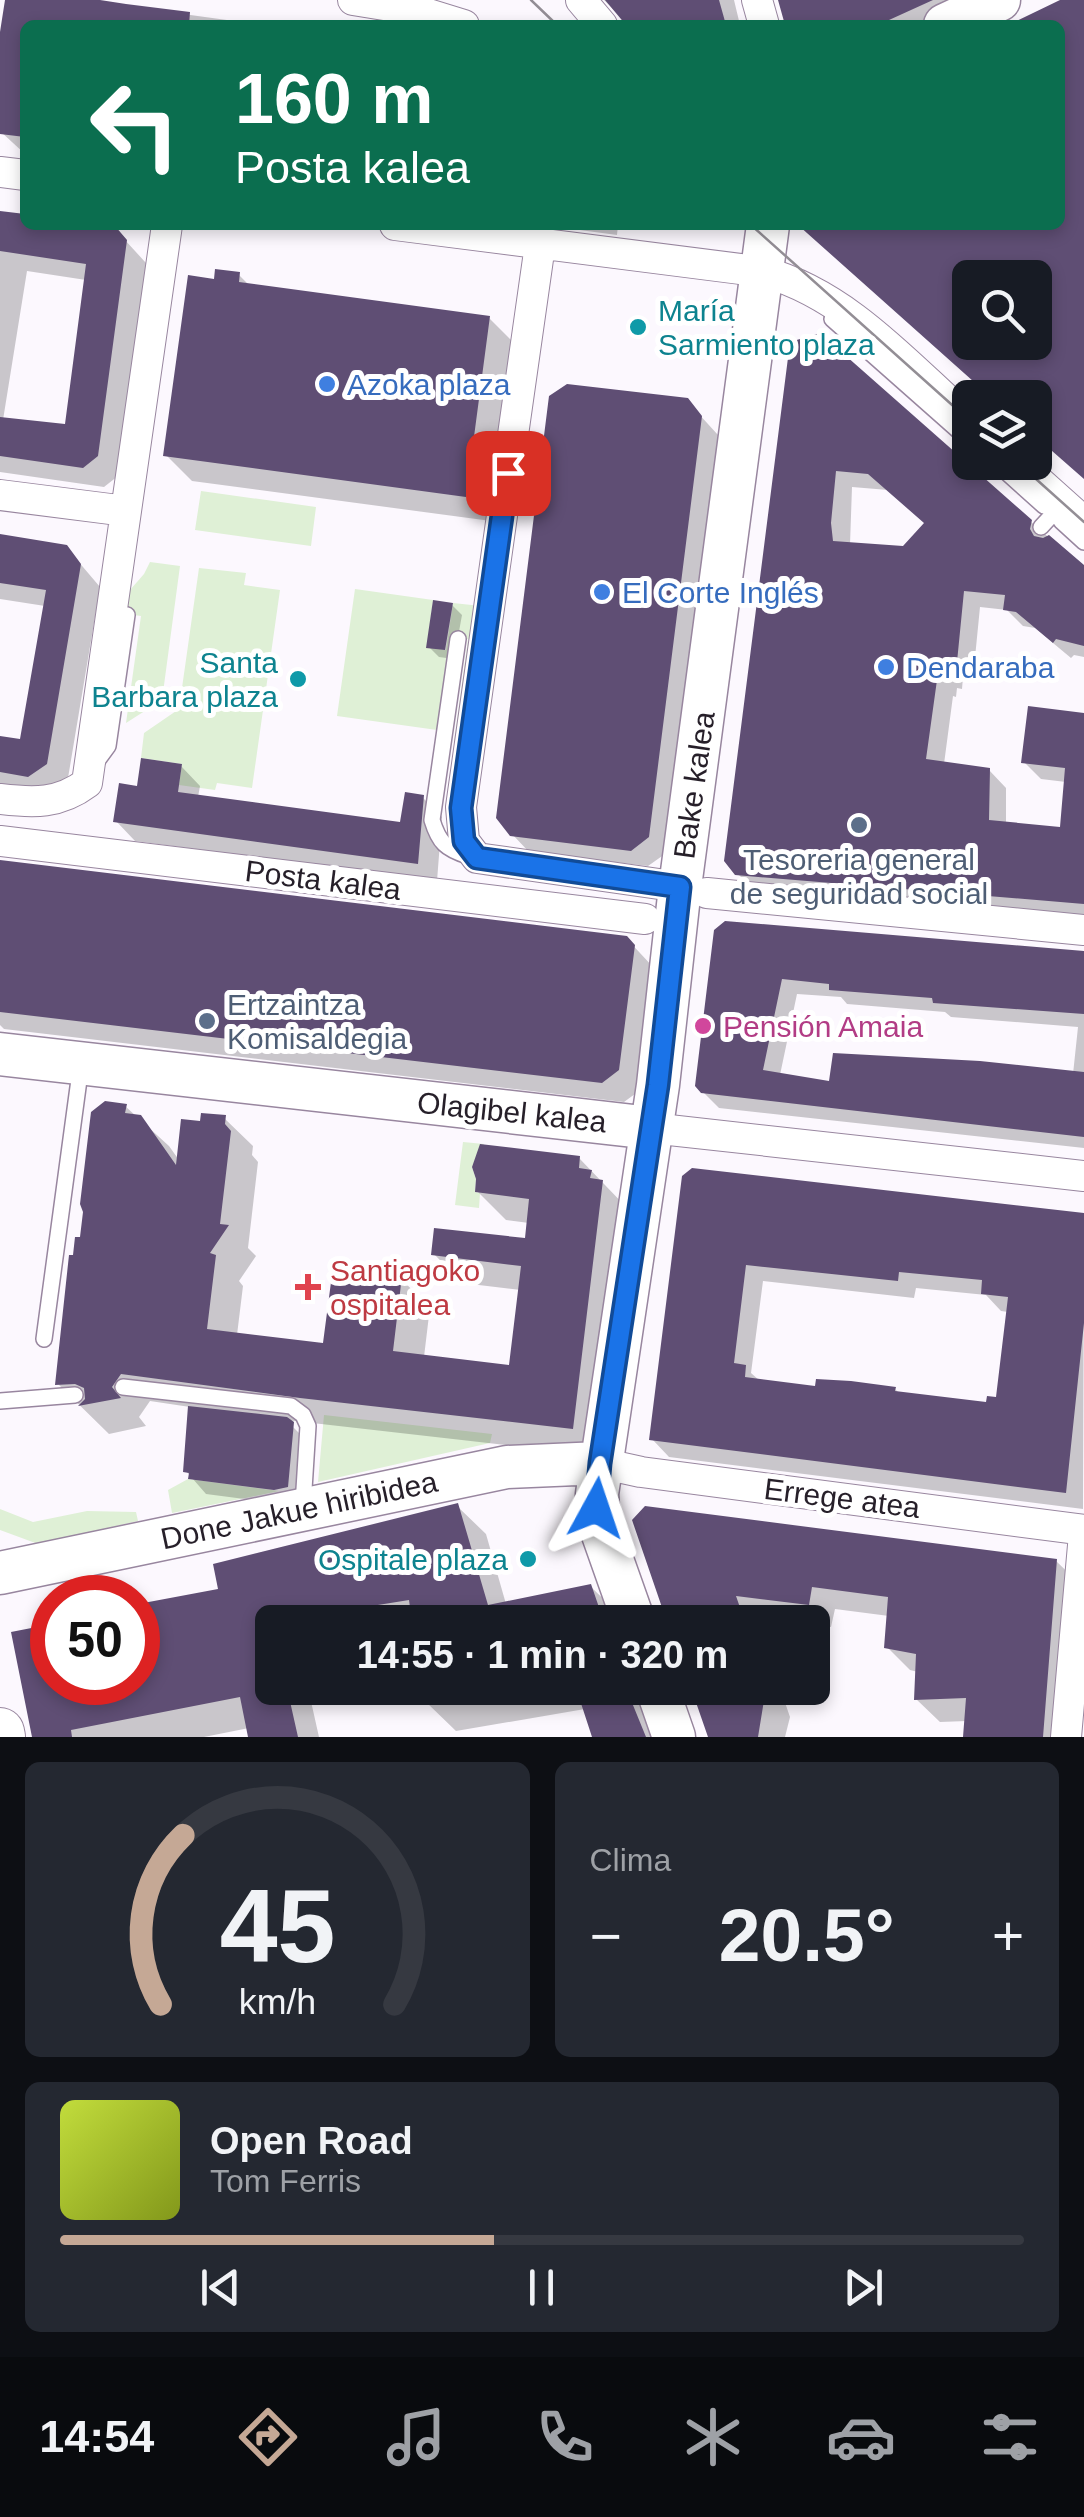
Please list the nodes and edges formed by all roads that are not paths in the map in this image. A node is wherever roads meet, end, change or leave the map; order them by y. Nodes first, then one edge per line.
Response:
1 (353, 0) edge
2 (581, 0) edge
3 (999, 0) edge
4 (446, 20) edge
5 (598, 20) edge
6 (956, 20) edge
7 (166, 230) edge
8 (430, 230) edge
9 (768, 230) edge
10 (540, 245) junction
11 (764, 272) junction
12 (807, 288) junction
13 (952, 404) edge
14 (952, 425) edge
15 (1014, 480) edge
16 (1038, 480) edge
17 (0, 495) edge
18 (126, 511) junction
19 (1053, 514) junction
20 (1084, 522) edge
21 (1040, 527) dead end
22 (1084, 542) edge
23 (127, 614) dead end
24 (458, 639) dead end
25 (89, 772) junction
26 (0, 799) edge
27 (0, 841) edge
28 (477, 858) junction
29 (694, 890) junction
30 (646, 919) dead end
31 (1084, 930) edge
32 (0, 1054) edge
33 (81, 1064) junction
34 (651, 1128) junction
35 (1084, 1176) edge
36 (44, 1339) dead end
37 (122, 1387) dead end
38 (75, 1395) dead end
39 (0, 1401) edge
40 (600, 1463) junction
41 (302, 1508) junction
42 (1084, 1532) edge
43 (0, 1573) edge
44 (628, 1605) edge
45 (663, 1705) edge
46 (674, 1737) edge
47 (1066, 1737) edge

1 - 4 street
2 - 5 street
3 - 6 main road
7 - 18 street
8 - 10 street
9 - 11 main road, Bake kalea
10 - 11 street
10 - 28 street
11 - 12 street
11 - 29 main road, Bake kalea
12 - 13 street
12 - 14 lane
15 - 19 lane
16 - 20 street
17 - 18 street
18 - 25 street
19 - 21 lane
19 - 22 lane
23 - 25 lane
24 - 28 lane
25 - 26 street
27 - 30 street, Posta kalea
28 - 29 street
29 - 31 street
29 - 34 main road, Bake kalea
32 - 33 main road, Olagibel kalea
33 - 34 main road, Olagibel kalea
33 - 36 lane
34 - 35 street, Olagibel kalea
34 - 40 main road, Bake kalea
37 - 41 lane
38 - 39 lane
40 - 41 main road, Done Jakue hiribidea
40 - 42 street, Errege atea
40 - 44 main road, Bake kalea
41 - 43 main road, Done Jakue hiribidea
42 - 47 street
45 - 46 main road

